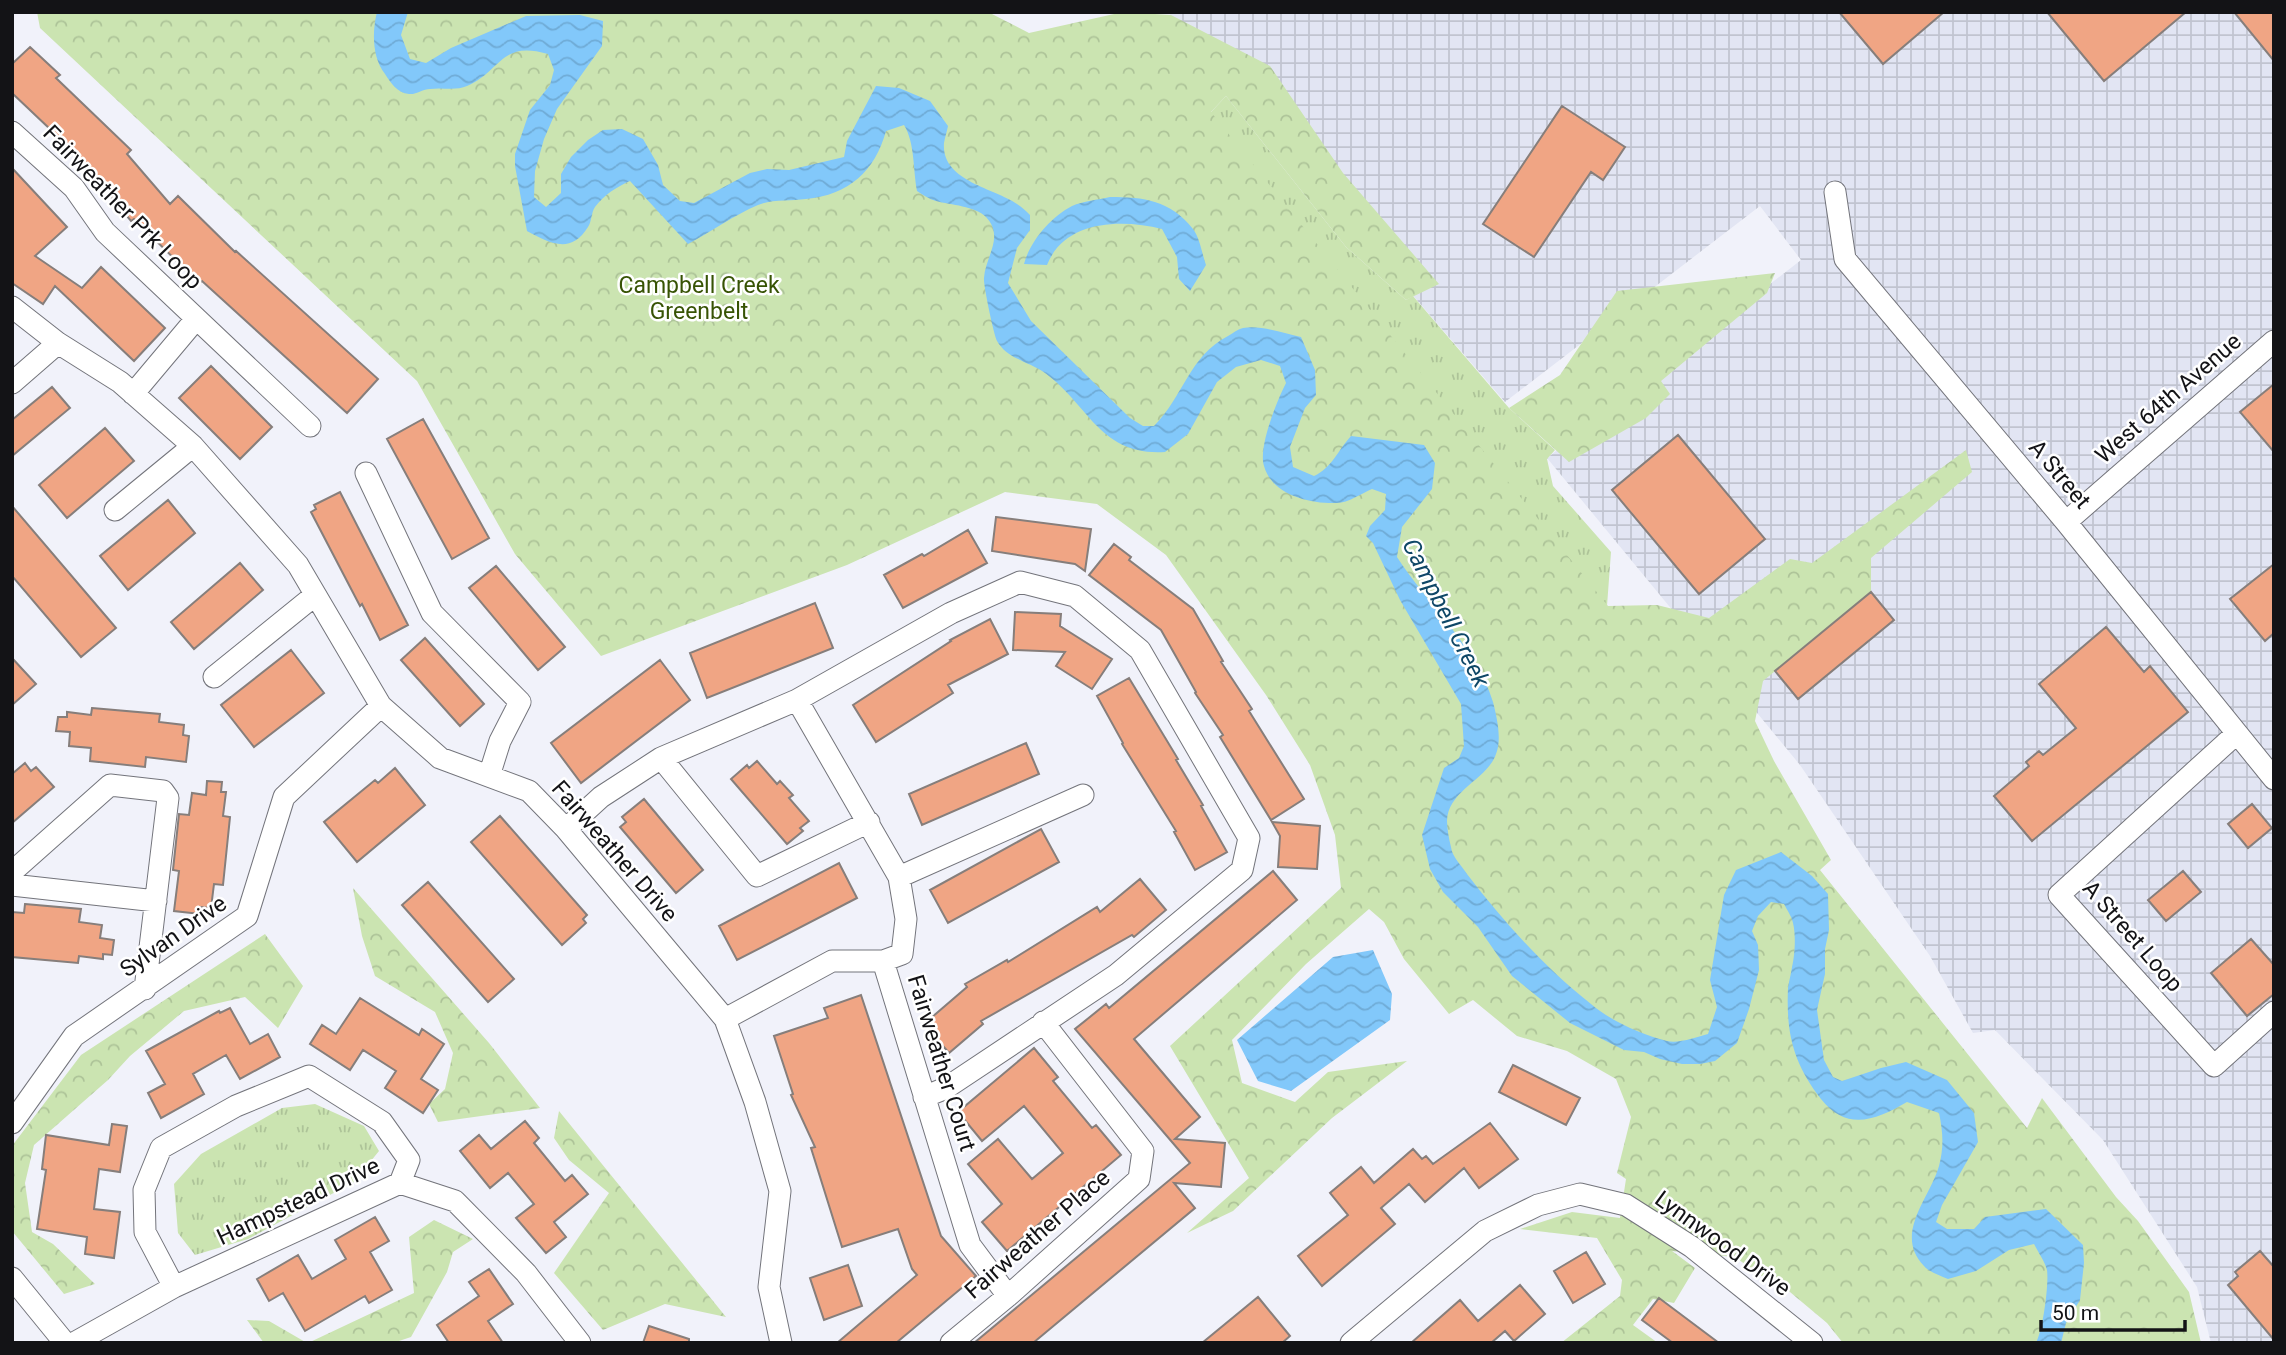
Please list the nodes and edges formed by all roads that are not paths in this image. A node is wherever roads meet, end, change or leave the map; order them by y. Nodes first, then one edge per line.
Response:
1 (12, 132) edge
2 (1835, 192) dead end
3 (12, 307) edge
4 (196, 319) junction
5 (2274, 341) edge
6 (58, 343) junction
7 (12, 383) edge
8 (133, 394) junction
9 (310, 426) dead end
10 (193, 446) junction
11 (366, 473) dead end
12 (115, 510) dead end
13 (2066, 522) junction
14 (314, 596) junction
15 (214, 677) dead end
16 (797, 700) junction
17 (381, 706) junction
18 (2236, 734) junction
19 (662, 758) junction
20 (489, 776) junction
21 (2274, 779) edge
22 (1083, 795) dead end
23 (869, 822) junction
24 (566, 829) junction
25 (12, 872) edge
26 (899, 877) junction
27 (12, 885) edge
28 (156, 901) junction
29 (883, 961) junction
30 (145, 989) junction
31 (2274, 1012) edge
32 (725, 1019) junction
33 (1043, 1022) junction
34 (925, 1097) junction
35 (12, 1123) edge
36 (400, 1183) junction
37 (12, 1278) edge
38 (174, 1287) junction
39 (1007, 1296) junction
40 (65, 1343) edge
41 (74, 1343) edge
42 (580, 1343) edge
43 (781, 1343) edge
44 (951, 1343) edge
45 (1351, 1343) edge
46 (1812, 1343) edge

1 - 4 street, Fairweather Prk Loop
2 - 13 street, A Street
3 - 6 street, Fairweather Drive
4 - 8 street, Fairweather Prk Loop
4 - 9 street, Fairweather Prk Loop
5 - 13 street, West 64th Avenue
6 - 7 street
6 - 8 street, Fairweather Drive
8 - 10 street, Fairweather Drive
10 - 12 street
10 - 14 street, Fairweather Drive
11 - 20 street
13 - 18 street, A Street
14 - 15 street
14 - 17 street, Fairweather Drive
16 - 19 street
16 - 23 street
16 - 33 street
17 - 20 street, Fairweather Drive
17 - 30 street, Sylvan Drive
18 - 21 street, A Street
18 - 31 street, A Street Loop
19 - 23 street
19 - 24 street
20 - 24 street, Fairweather Drive
22 - 26 street
23 - 26 street
24 - 32 street, Fairweather Drive
25 - 28 street
26 - 29 street
27 - 28 street
28 - 30 street
29 - 32 street, Fairweather Court
29 - 34 street, Fairweather Court
30 - 35 street, Sylvan Drive
32 - 43 street, Fairweather Drive
33 - 34 street
33 - 39 street, Fairweather Place
34 - 39 street, Fairweather Court
36 - 38 street, Hampstead Drive
36 - 38 street
36 - 42 street, Hampstead Drive
37 - 40 street
38 - 41 street, Hampstead Drive
39 - 44 street, Fairweather Place
45 - 46 street, Lynnwood Drive

